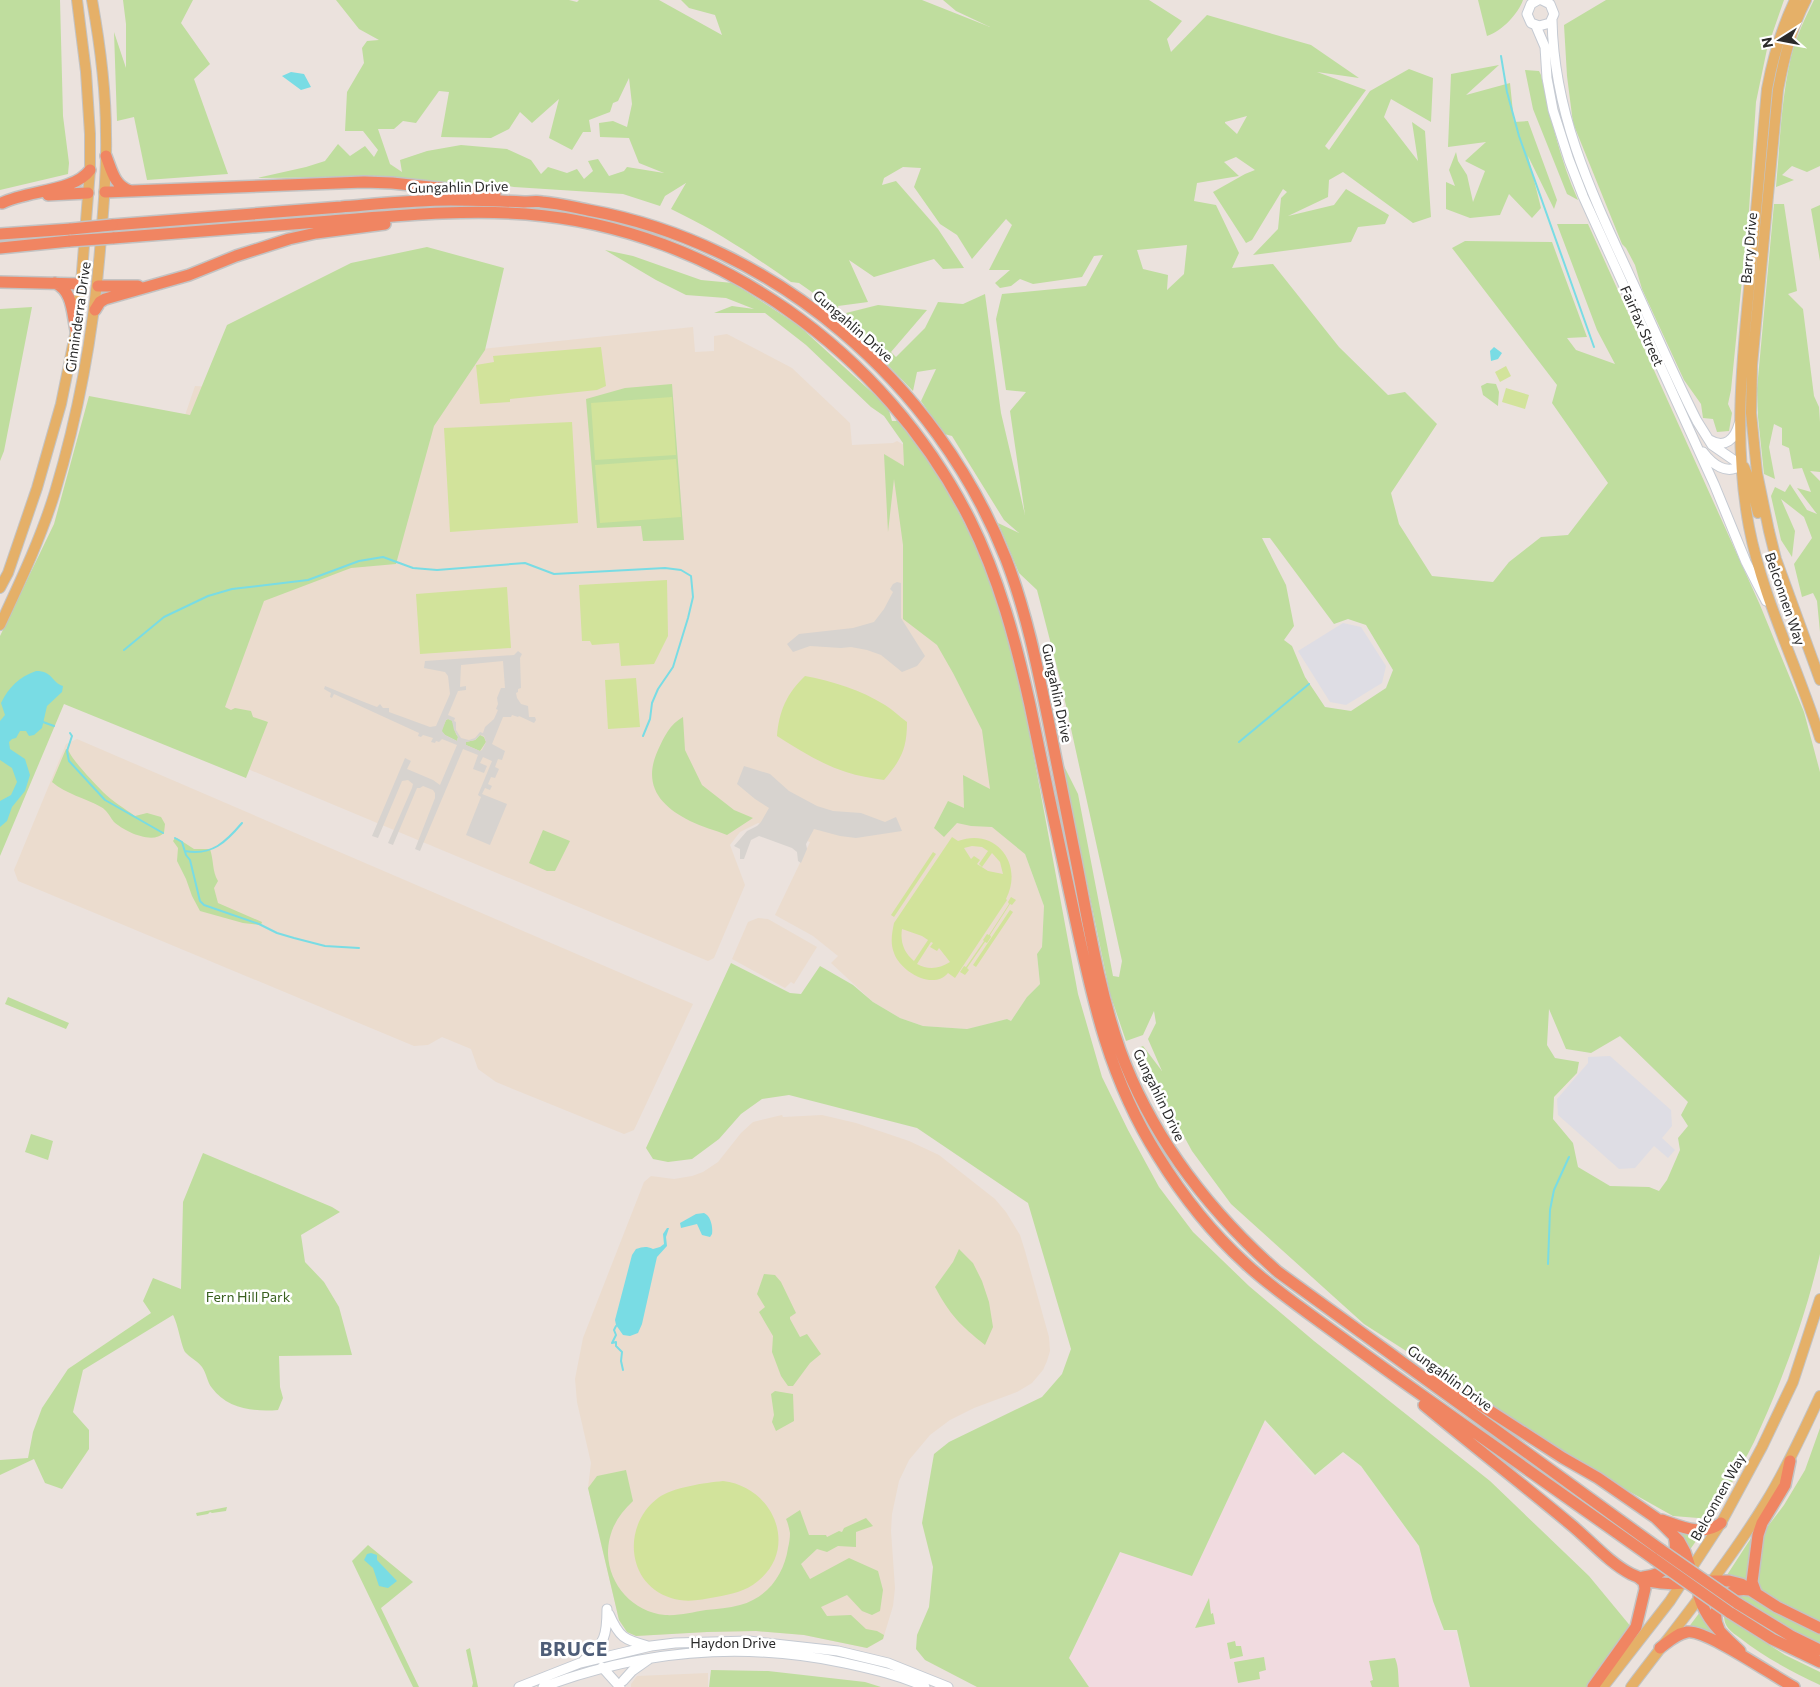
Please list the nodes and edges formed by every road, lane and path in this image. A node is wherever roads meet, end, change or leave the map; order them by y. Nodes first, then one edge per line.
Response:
1 (78, 0) edge
2 (92, 0) edge
3 (1544, 0) edge
4 (1795, 0) edge
5 (1806, 0) edge
6 (1529, 4) edge
7 (1552, 20) junction
8 (1536, 26) junction
9 (106, 156) junction
10 (90, 170) junction
11 (105, 192) junction
12 (130, 192) junction
13 (88, 193) junction
14 (540, 201) junction
15 (1, 203) edge
16 (496, 213) junction
17 (0, 234) edge
18 (0, 248) edge
19 (0, 282) edge
20 (55, 283) junction
21 (81, 284) junction
22 (160, 284) junction
23 (98, 286) junction
24 (95, 310) junction
25 (76, 330) junction
26 (1751, 413) junction
27 (1739, 424) junction
28 (1690, 433) junction
29 (1706, 437) junction
30 (1741, 465) junction
31 (1762, 503) joint
32 (0, 588) edge
33 (1775, 618) junction
34 (0, 625) edge
35 (1816, 668) junction
36 (1820, 680) edge
37 (1820, 738) edge
38 (1820, 1299) edge
39 (1344, 1321) junction
40 (1348, 1343) junction
41 (1820, 1396) edge
42 (1790, 1461) junction
43 (1656, 1518) junction
44 (1721, 1523) junction
45 (1674, 1535) junction
46 (1658, 1554) junction
47 (1691, 1570) junction
48 (1638, 1577) junction
49 (1710, 1581) junction
50 (1695, 1582) junction
51 (1683, 1583) junction
52 (1754, 1592) junction
53 (1699, 1596) junction
54 (1733, 1608) junction
55 (1820, 1628) edge
56 (1725, 1636) junction
57 (651, 1646) junction
58 (1660, 1648) junction
59 (1820, 1650) edge
60 (653, 1656) junction
61 (1748, 1659) junction
62 (1820, 1662) edge
63 (580, 1663) junction
64 (602, 1667) junction
65 (621, 1684) edge
66 (519, 1687) edge
67 (543, 1687) edge
68 (925, 1687) edge
69 (948, 1687) edge
70 (1593, 1687) edge
71 (1603, 1687) edge
72 (1631, 1687) edge
73 (1794, 1687) edge

1 - 10 main road, Ginninderra Drive
2 - 9 main road, Ginninderra Drive
3 - 6 main road
3 - 7 main road
4 - 27 main road, Barry Drive
5 - 26 main road, Barry Drive
6 - 8 main road
7 - 8 main road
7 - 29 main road, Fairfax Street
8 - 28 main road, Fairfax Street
9 - 11 main road, Ginninderra Drive
9 - 12 highway
10 - 13 main road, Ginninderra Drive
10 - 15 highway
11 - 12 highway
11 - 13 main road
11 - 23 main road, Ginninderra Drive
12 - 14 highway
13 - 15 highway
13 - 21 main road, Ginninderra Drive
14 - 17 highway, Gungahlin Drive, bridge
14 - 39 highway, Gungahlin Drive
16 - 18 highway, Gungahlin Drive, bridge
16 - 22 highway
16 - 40 highway, Gungahlin Drive
19 - 20 highway
20 - 21 highway
20 - 25 highway
21 - 23 main road
21 - 25 main road, Ginninderra Drive
22 - 23 highway
22 - 24 highway
23 - 24 main road, Ginninderra Drive
24 - 34 main road, Ginninderra Drive
25 - 32 main road, Ginninderra Drive
26 - 30 main road
26 - 31 main road, Barry Drive
27 - 29 main road
27 - 30 main road, Barry Drive
28 - 30 main road
28 - 33 main road, Fairfax Street
29 - 30 main road, Fairfax Street
30 - 33 main road, Belconnen Way
30 - 35 main road
31 - 35 main road, Belconnen Way
33 - 37 main road, Belconnen Way
35 - 36 main road, Belconnen Way
38 - 44 main road, Belconnen Way
39 - 43 highway
39 - 46 highway, Gungahlin Drive
40 - 46 highway, Gungahlin Drive
40 - 48 highway
41 - 42 main road
42 - 49 main road
42 - 52 highway
43 - 44 highway
43 - 45 highway
44 - 47 main road, Belconnen Way
45 - 47 highway
45 - 48 highway
46 - 54 highway, Gungahlin Drive, bridge
47 - 50 main road
47 - 51 main road, Belconnen Way
48 - 51 highway
48 - 70 highway
49 - 50 main road
49 - 52 highway
49 - 53 main road
50 - 51 main road
50 - 53 main road
51 - 71 main road, Belconnen Way
52 - 55 highway
52 - 56 highway
53 - 56 highway
53 - 58 main road
54 - 59 highway, Gungahlin Drive
54 - 62 highway, Gungahlin Drive
56 - 61 highway
57 - 63 main road, Haydon Drive
57 - 63 main road
57 - 69 main road, Haydon Drive
58 - 61 highway
58 - 72 main road
60 - 64 main road, Haydon Drive
60 - 65 main road
60 - 68 main road, Haydon Drive
61 - 73 highway
63 - 66 main road, Haydon Drive
64 - 65 main road
64 - 67 main road, Haydon Drive

